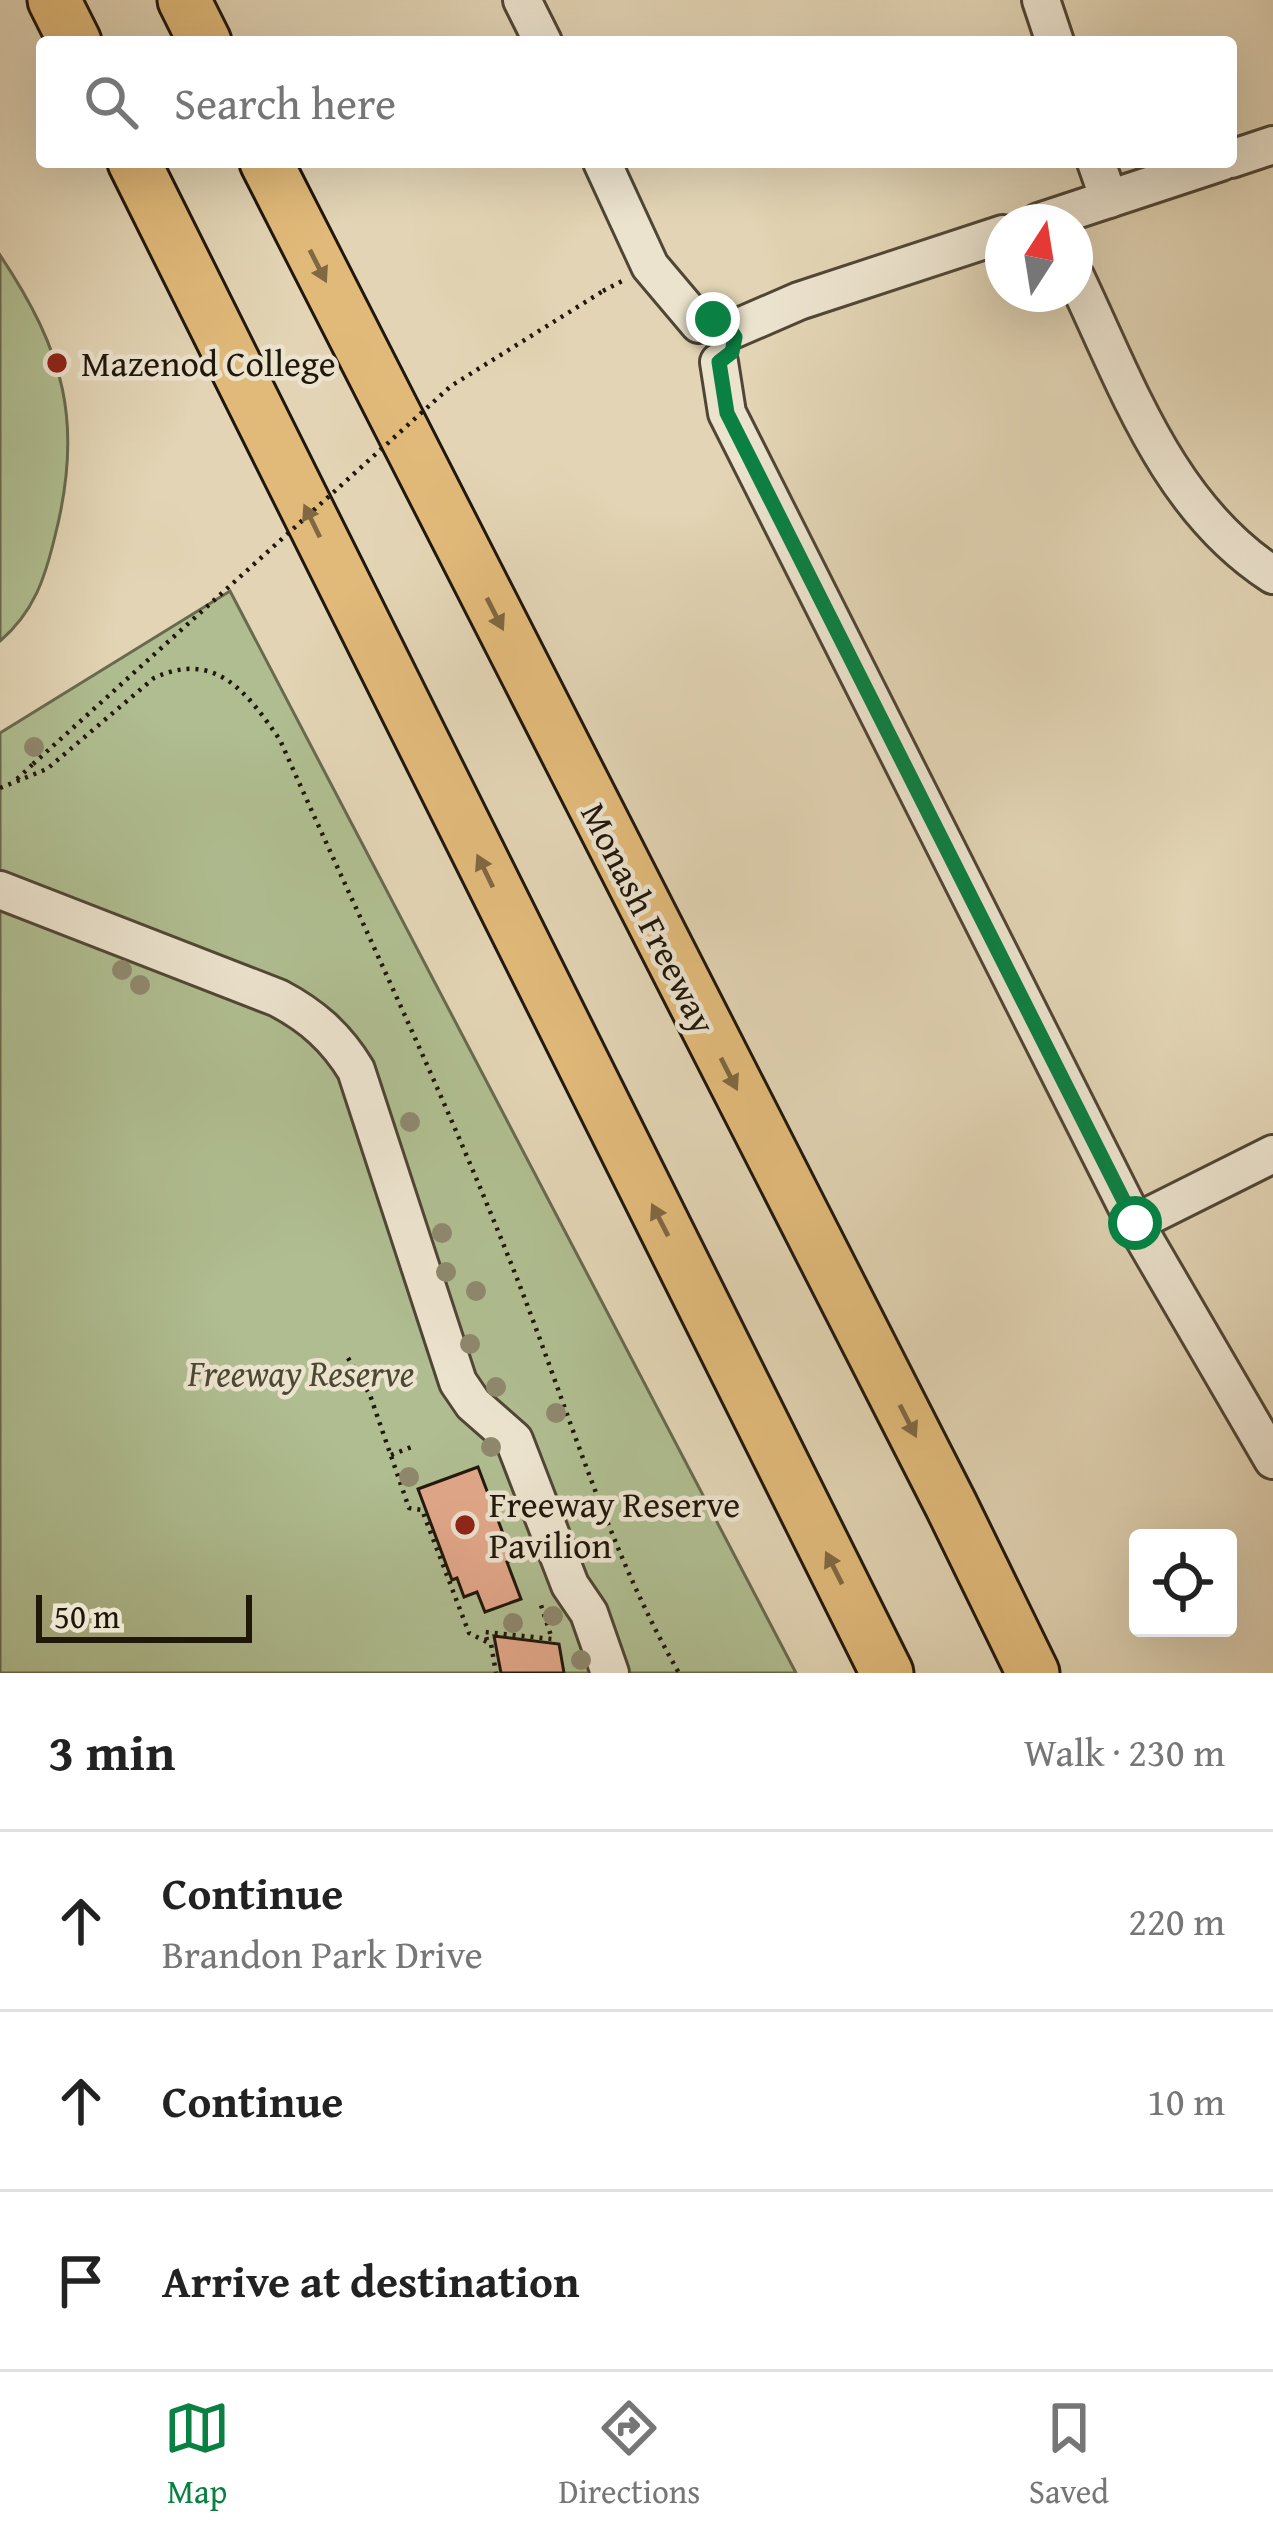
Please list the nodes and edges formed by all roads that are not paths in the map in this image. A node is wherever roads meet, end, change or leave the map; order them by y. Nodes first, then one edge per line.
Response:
1 (54, 0) edge
2 (184, 0) edge
3 (522, 0) edge
4 (1041, 0) edge
5 (72, 36) edge
6 (202, 36) edge
7 (540, 36) edge
8 (1053, 36) edge
9 (1273, 145) edge
10 (1237, 157) edge
11 (137, 168) edge
12 (269, 168) edge
13 (605, 168) edge
14 (1098, 168) edge
15 (1203, 168) edge
16 (1109, 199) junction
17 (1093, 205) edge
18 (985, 240) edge
19 (1092, 312) edge
20 (717, 338) junction
21 (1273, 575) edge
22 (0, 890) edge
23 (1273, 1154) edge
24 (1135, 1223) junction
25 (1273, 1460) edge
26 (951, 1505) junction
27 (610, 1673) edge
28 (887, 1673) edge
29 (1033, 1673) edge
30 (1056, 1673) edge

1 - 5 highway
2 - 6 highway
3 - 7 street
4 - 8 street
9 - 10 street
28 -> 11 highway
12 -> 26 highway, Monash Freeway
13 - 20 street
14 - 16 street
15 - 16 street
16 - 17 street
18 - 20 street
19 - 21 street
20 - 24 street
22 - 27 street
23 - 24 street
24 - 25 street
26 - 29 highway, Monash Freeway
26 - 30 highway

